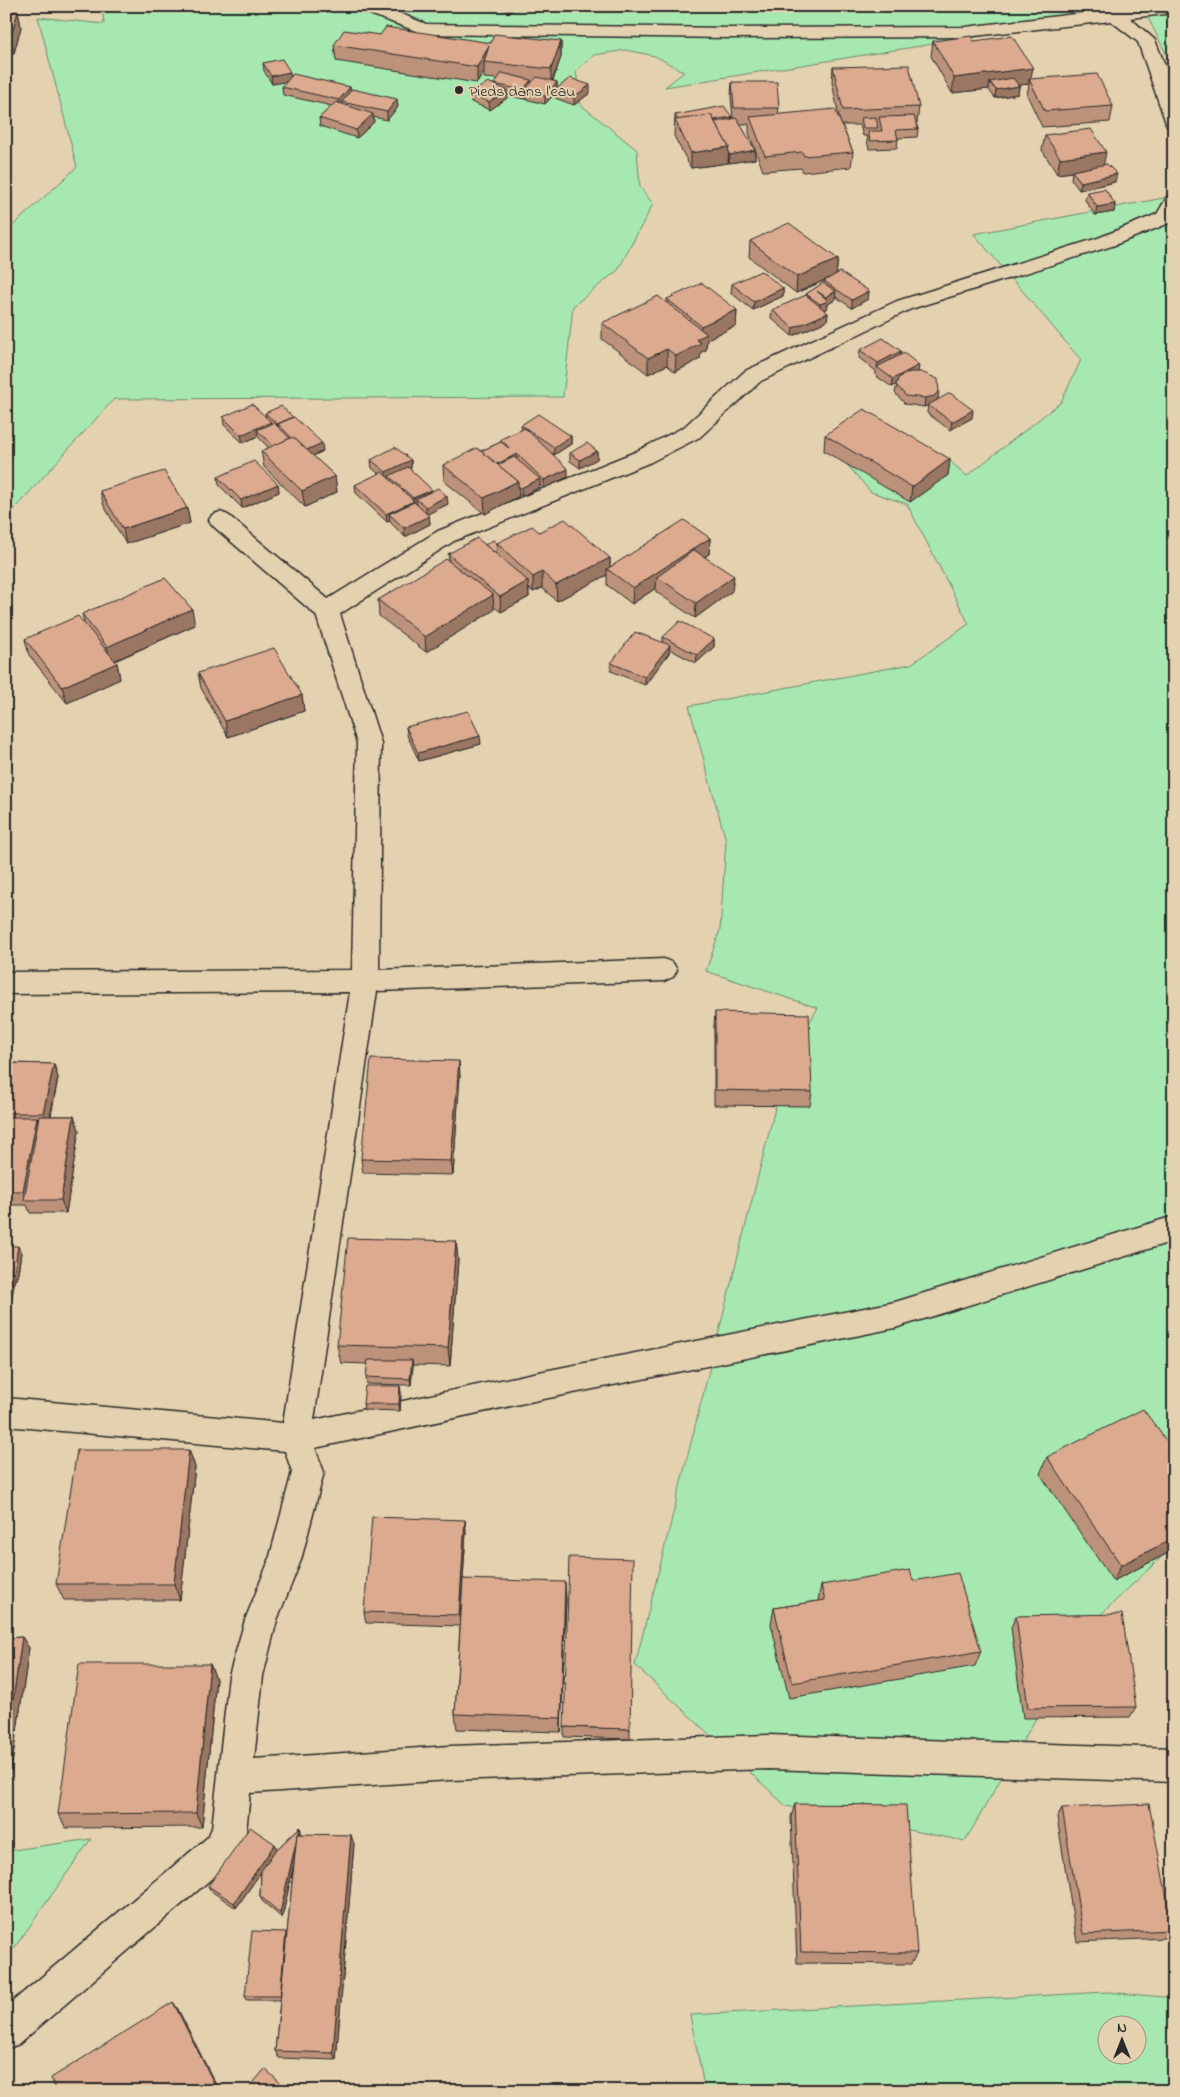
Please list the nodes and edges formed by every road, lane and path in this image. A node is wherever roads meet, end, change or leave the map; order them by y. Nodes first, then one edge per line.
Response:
1 (365, 6) edge
2 (1174, 8) edge
3 (1115, 15) junction
4 (1174, 122) edge
5 (1174, 201) edge
6 (220, 520) dead end
7 (327, 611) junction
8 (664, 970) dead end
9 (365, 981) junction
10 (6, 983) edge
11 (1174, 1228) edge
12 (6, 1412) edge
13 (296, 1438) junction
14 (1174, 1765) edge
15 (236, 1777) junction
16 (6, 2031) edge

1 - 3 street
2 - 3 street
3 - 4 street
5 - 7 street
6 - 7 street
7 - 9 street
8 - 9 street
9 - 10 street
9 - 13 street
11 - 13 street
12 - 13 street
13 - 15 street
14 - 15 street
15 - 16 street

